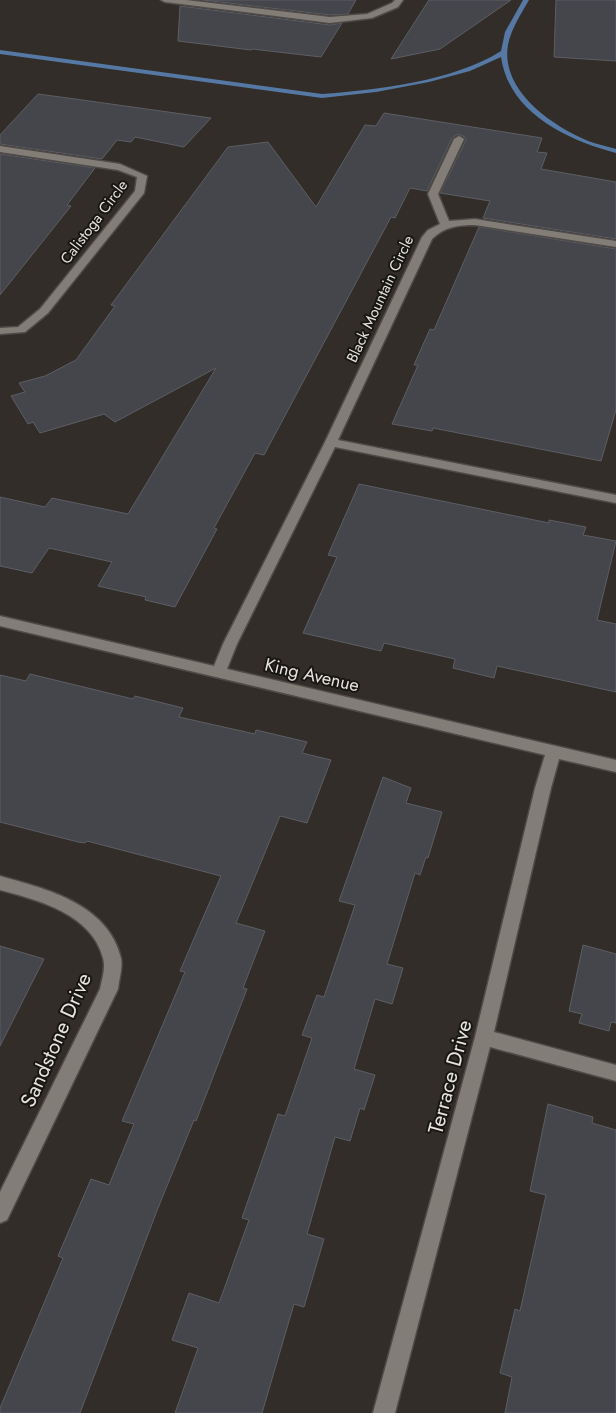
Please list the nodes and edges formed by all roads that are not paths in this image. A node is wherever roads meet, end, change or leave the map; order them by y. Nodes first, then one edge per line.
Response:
1 (164, 0) edge
2 (399, 0) edge
3 (186, 1) edge
4 (459, 139) dead end
5 (0, 149) edge
6 (446, 226) junction
7 (616, 244) edge
8 (0, 330) edge
9 (331, 442) junction
10 (616, 498) edge
11 (0, 621) edge
12 (219, 672) junction
13 (554, 751) junction
14 (616, 766) edge
15 (0, 883) edge
16 (484, 1037) junction
17 (616, 1073) edge
18 (0, 1213) edge
19 (384, 1413) edge

1 - 3 street
2 - 3 street
4 - 6 street
5 - 8 street, Calistoga Circle
6 - 7 street, Black Mountain Circle
6 - 9 street, Black Mountain Circle
9 - 10 street
9 - 12 street, Black Mountain Circle
11 - 12 street, King Avenue
12 - 13 street, King Avenue
13 - 14 street, King Avenue
13 - 16 street, Terrace Drive
15 - 18 street, Sandstone Drive
16 - 17 street
16 - 19 street, Terrace Drive

